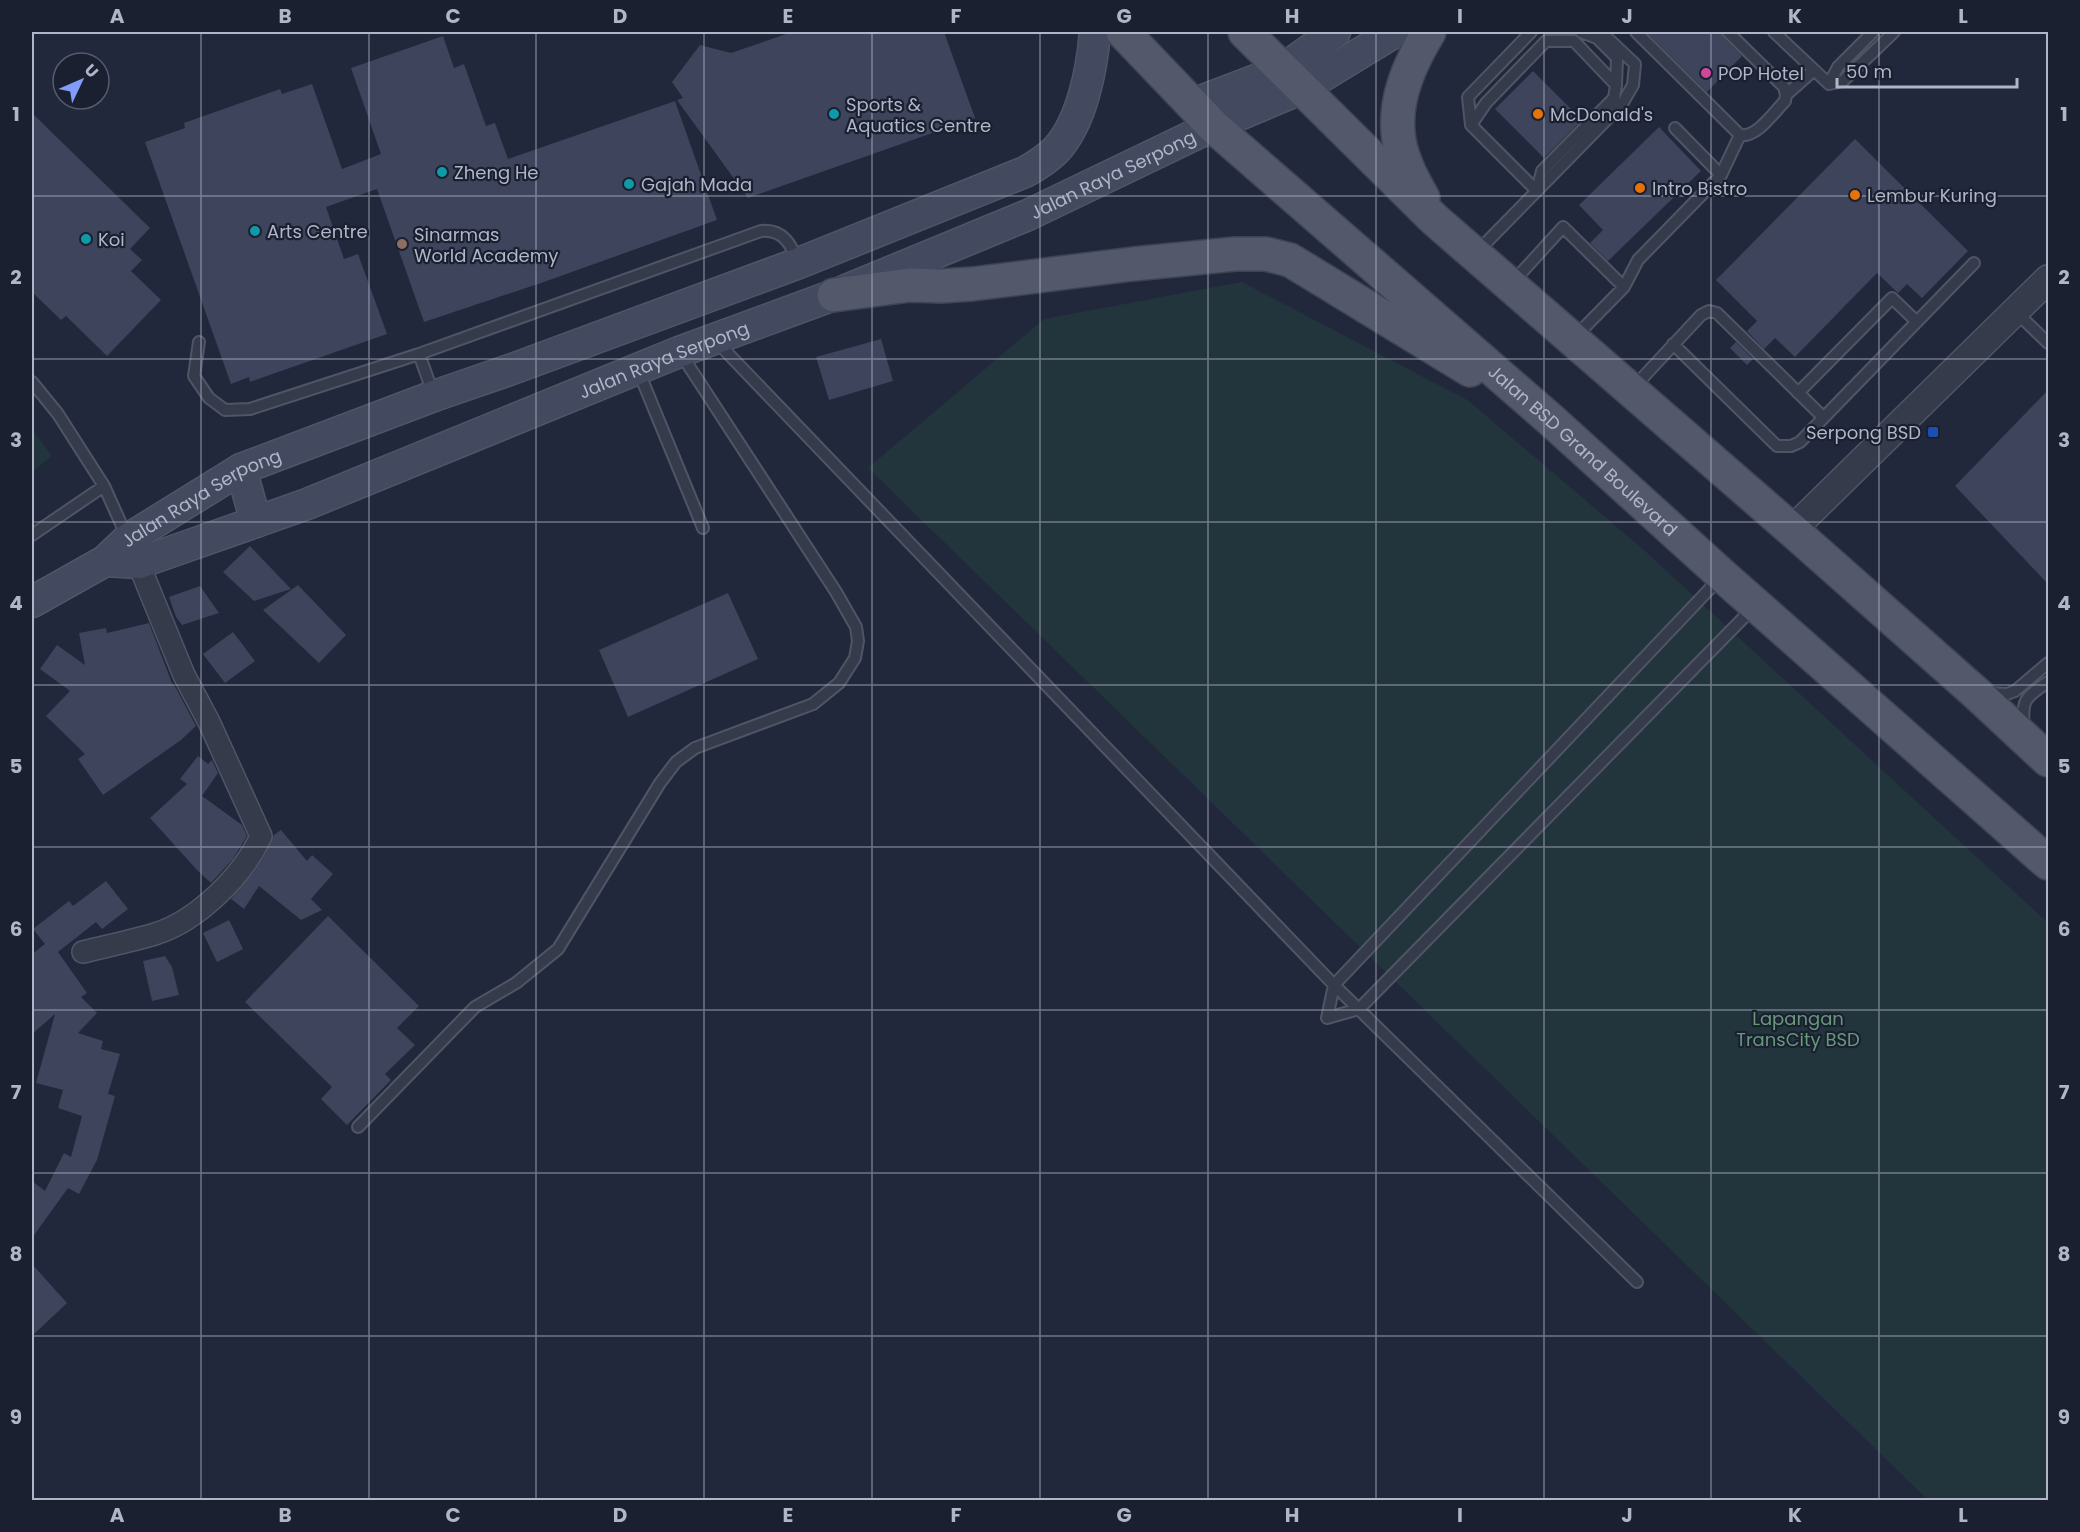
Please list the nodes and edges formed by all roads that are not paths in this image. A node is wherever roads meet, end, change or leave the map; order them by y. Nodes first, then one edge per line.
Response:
1 (1095, 32) edge
2 (1123, 32) edge
3 (1245, 32) edge
4 (1335, 32) edge
5 (1395, 32) edge
6 (1429, 32) edge
7 (1531, 32) edge
8 (1581, 32) edge
9 (1601, 32) edge
10 (1636, 32) edge
11 (1728, 32) edge
12 (1773, 32) edge
13 (1873, 32) edge
14 (1894, 32) edge
15 (1814, 71) junction
16 (1293, 79) junction
17 (1829, 84) junction
18 (1616, 85) junction
19 (1786, 95) junction
20 (1203, 115) junction
21 (1471, 125) junction
22 (1675, 128) dead end
23 (1740, 135) junction
24 (1721, 175) junction
25 (1537, 191) junction
26 (1434, 219) junction
27 (1475, 255) junction
28 (798, 263) junction
29 (1974, 263) dead end
30 (2049, 279) edge
31 (1510, 285) junction
32 (1624, 287) junction
33 (834, 295) junction
34 (2015, 312) junction
35 (1917, 322) junction
36 (714, 338) junction
37 (1572, 340) junction
38 (199, 342) dead end
39 (2049, 343) edge
40 (1674, 344) junction
41 (679, 352) junction
42 (419, 354) junction
43 (638, 370) junction
44 (32, 382) edge
45 (1632, 390) junction
46 (1798, 393) junction
47 (434, 396) junction
48 (1823, 417) junction
49 (1551, 420) junction
50 (241, 469) junction
51 (104, 486) junction
52 (256, 522) junction
53 (703, 528) dead end
54 (1792, 530) junction
55 (32, 535) edge
56 (133, 551) junction
57 (1723, 576) junction
58 (32, 602) edge
59 (1756, 605) junction
60 (2049, 663) edge
61 (2033, 676) junction
62 (2046, 684) edge
63 (1976, 693) junction
64 (2037, 750) edge
65 (2049, 863) edge
66 (83, 952) dead end
67 (1334, 985) junction
68 (1359, 1009) junction
69 (358, 1127) dead end
70 (1637, 1282) dead end

1 - 28 main road, Jalan Raya Serpong
2 - 20 main road, Jalan BSD Grand Boulevard
3 - 16 main road
4 - 16 main road
5 - 16 main road
6 - 26 main road
7 - 21 lane
8 - 18 lane
9 - 25 lane
10 - 23 lane
11 - 19 lane
12 - 15 lane
13 - 17 lane
14 - 17 lane
15 - 17 lane
15 - 19 lane
16 - 20 main road, Jalan Raya Serpong
16 - 26 main road
18 - 21 lane
18 - 25 lane
19 - 23 lane
20 - 33 main road, Jalan Raya Serpong
20 - 49 main road, Jalan BSD Grand Boulevard
21 - 25 lane
22 - 24 lane
23 - 24 lane
24 - 32 lane
25 - 27 lane
26 - 27 main road
27 - 31 main road
28 - 42 lane
28 - 47 main road, Jalan Raya Serpong
29 - 35 lane
30 - 34 street
31 - 32 lane
31 - 37 main road
32 - 37 lane
33 - 36 main road, Jalan Raya Serpong
33 - 49 main road
34 - 39 lane
34 - 54 street
35 - 46 lane
35 - 48 lane
36 - 41 main road, Jalan Raya Serpong
36 - 67 lane
37 - 45 main road
38 - 42 lane
40 - 45 lane
40 - 46 lane
40 - 48 lane
41 - 43 main road, Jalan Raya Serpong
41 - 69 lane
42 - 47 lane
43 - 52 main road, Jalan Raya Serpong
43 - 53 lane
44 - 51 lane
45 - 54 main road
46 - 48 lane
47 - 50 main road, Jalan Raya Serpong
49 - 57 main road, Jalan BSD Grand Boulevard
50 - 52 main road
50 - 56 main road, Jalan Raya Serpong
51 - 55 lane
51 - 56 lane
52 - 56 main road, Jalan Raya Serpong
54 - 63 main road
56 - 58 main road, Jalan Raya Serpong
56 - 66 street
57 - 59 main road, Jalan BSD Grand Boulevard
57 - 67 lane
59 - 65 main road, Jalan BSD Grand Boulevard
59 - 68 lane
60 - 61 lane
61 - 62 lane
61 - 63 lane
62 - 64 lane
63 - 64 main road
67 - 68 lane
67 - 68 lane
68 - 70 lane

